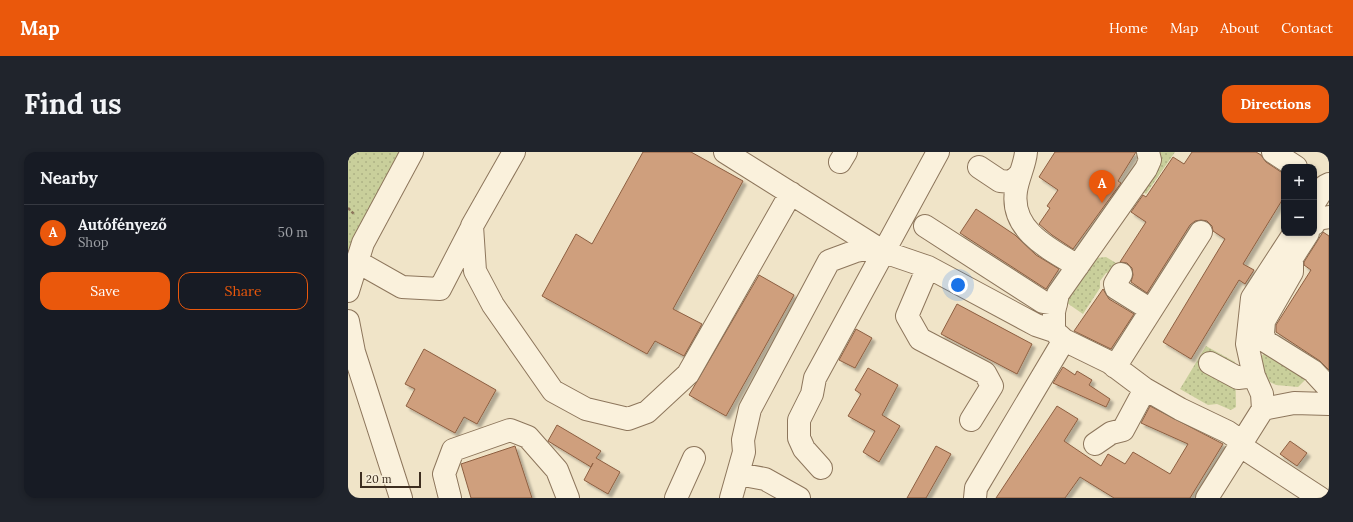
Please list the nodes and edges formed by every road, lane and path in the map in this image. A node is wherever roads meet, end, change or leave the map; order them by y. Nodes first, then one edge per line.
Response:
1 (412, 152) edge
2 (514, 152) edge
3 (725, 152) edge
4 (938, 152) edge
5 (1026, 152) edge
6 (1148, 152) edge
7 (1273, 152) edge
8 (1291, 164) edge
9 (979, 167) dead end
10 (1020, 174) junction
11 (791, 193) junction
12 (1115, 200) dead end
13 (1329, 217) edge
14 (1317, 219) edge
15 (472, 226) junction
16 (925, 226) dead end
17 (1201, 232) dead end
18 (1293, 236) edge
19 (1306, 236) edge
20 (880, 249) junction
21 (1082, 260) junction
22 (356, 261) junction
23 (928, 267) junction
24 (1121, 274) dead end
25 (348, 291) edge
26 (1056, 304) junction
27 (1151, 310) junction
28 (348, 322) edge
29 (1059, 335) junction
30 (1210, 363) dead end
31 (1115, 367) junction
32 (1254, 376) junction
33 (1145, 389) junction
34 (1326, 392) edge
35 (1263, 409) junction
36 (971, 420) dead end
37 (1240, 443) junction
38 (1095, 444) dead end
39 (694, 458) dead end
40 (821, 468) dead end
41 (738, 474) junction
42 (401, 498) edge
43 (450, 498) edge
44 (568, 498) edge
45 (676, 498) edge
46 (731, 498) edge
47 (799, 498) edge
48 (975, 498) edge
49 (1207, 498) edge
50 (1320, 498) edge

1 - 22 street
2 - 15 street
3 - 11 street
4 - 20 street
5 - 10 street
6 - 21 street
7 - 8 street
9 - 10 street
10 - 21 street
11 - 15 street
11 - 20 street
12 - 21 street
13 - 14 street
15 - 22 street
16 - 26 street
17 - 27 street
18 - 32 street
19 - 34 street
20 - 23 street
20 - 40 street
20 - 41 street
21 - 26 street
22 - 25 street
23 - 29 street
23 - 36 street
24 - 27 street
26 - 29 street
27 - 31 street
28 - 42 street
29 - 31 street
29 - 48 street
30 - 32 street
31 - 33 street
32 - 35 street
33 - 37 street
33 - 38 street
34 - 35 street
35 - 37 street
37 - 49 street
37 - 50 street
39 - 45 street
41 - 46 street
41 - 47 street
43 - 44 street

